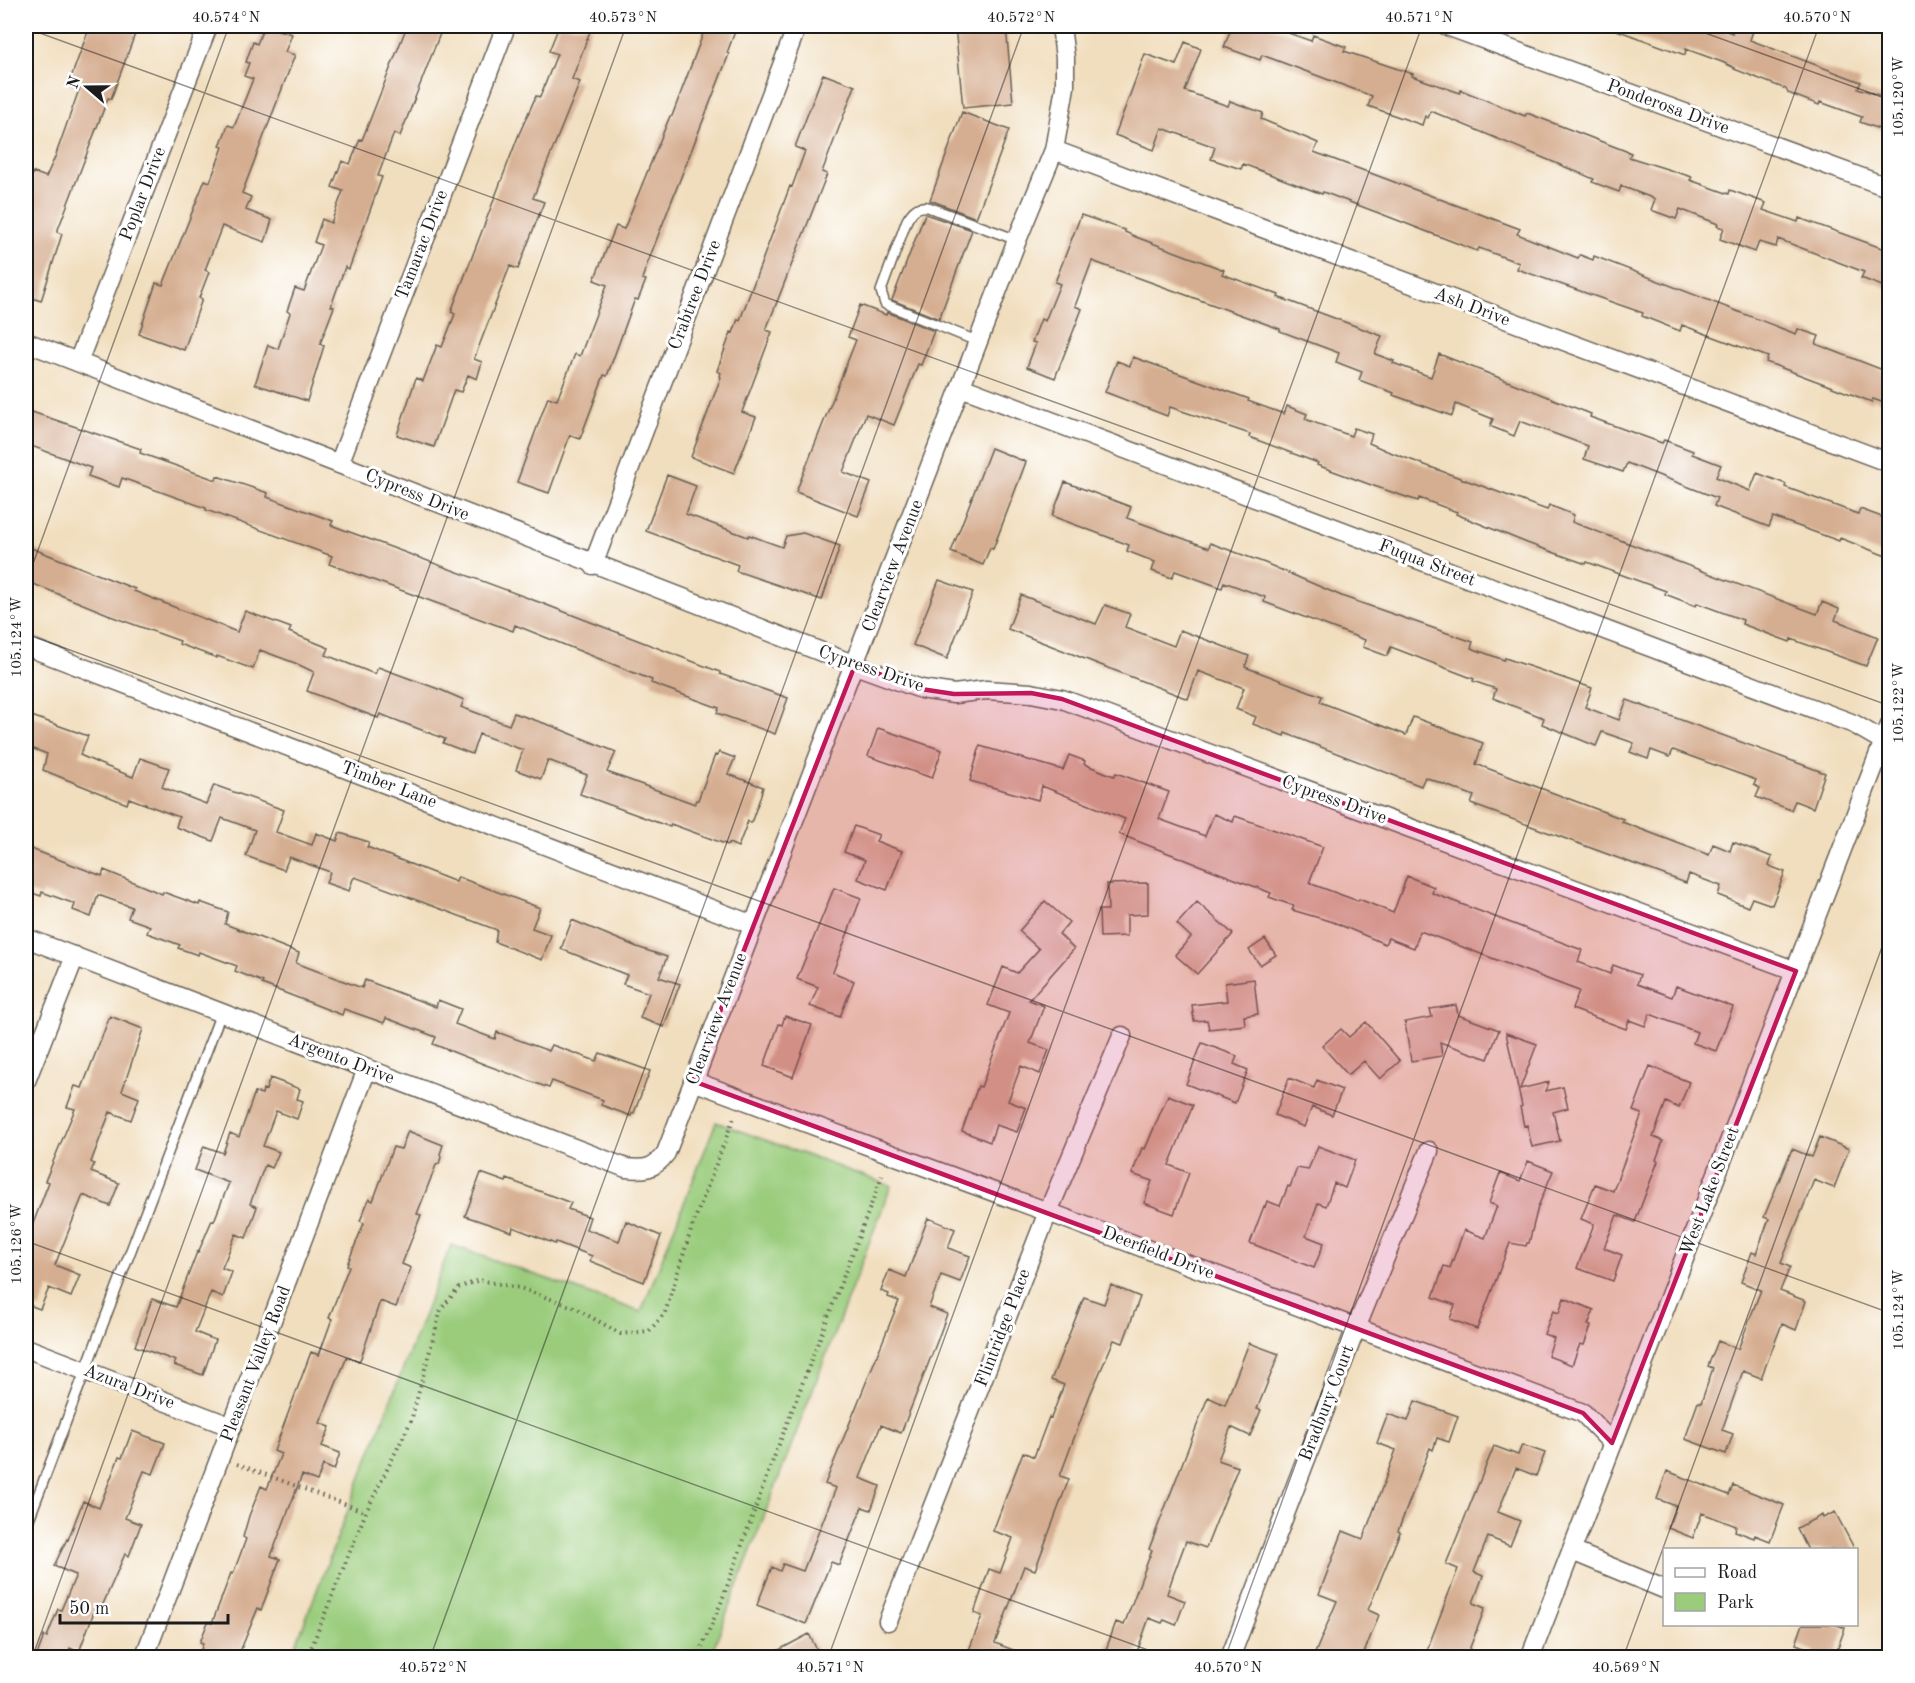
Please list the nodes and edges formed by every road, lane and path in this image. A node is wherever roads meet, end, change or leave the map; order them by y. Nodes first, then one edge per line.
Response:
1 (208, 26) edge
2 (506, 26) edge
3 (797, 26) edge
4 (1061, 26) edge
5 (1447, 26) edge
6 (1054, 150) junction
7 (1890, 188) edge
8 (1017, 240) junction
9 (26, 342) edge
10 (979, 342) junction
11 (78, 362) junction
12 (961, 387) junction
13 (339, 464) junction
14 (1890, 464) edge
15 (593, 565) junction
16 (26, 646) edge
17 (855, 665) junction
18 (1887, 737) edge
19 (753, 925) junction
20 (26, 938) edge
21 (75, 956) junction
22 (1796, 971) junction
23 (221, 1013) junction
24 (1122, 1036) dead end
25 (367, 1069) junction
26 (26, 1081) edge
27 (693, 1081) junction
28 (741, 1099) junction
29 (1429, 1151) dead end
30 (891, 1154) junction
31 (658, 1164) joint
32 (1048, 1212) junction
33 (1356, 1328) junction
34 (26, 1348) edge
35 (86, 1371) junction
36 (232, 1427) junction
37 (1612, 1443) junction
38 (221, 1457) junction
39 (366, 1512) junction
40 (26, 1527) edge
41 (1572, 1551) junction
42 (1663, 1588) edge
43 (888, 1621) dead end
44 (144, 1658) edge
45 (307, 1658) edge
46 (697, 1658) edge
47 (1230, 1658) edge
48 (1530, 1658) edge

1 - 11 street, Poplar Drive
2 - 13 street, Tamarac Drive
3 - 15 street, Crabtree Drive
4 - 6 street, Clearview Avenue
5 - 7 street, Ponderosa Drive
6 - 8 street, Clearview Avenue
6 - 14 street, Ash Drive
8 - 10 street, Clearview Avenue
8 - 10 lane
9 - 11 street, Cypress Drive
10 - 12 street, Clearview Avenue
11 - 13 street, Cypress Drive
12 - 17 street, Clearview Avenue
12 - 18 street, Fuqua Street
13 - 15 street, Cypress Drive
15 - 17 street, Cypress Drive
16 - 19 street, Timber Lane
17 - 19 street, Clearview Avenue
17 - 22 street, Cypress Drive
18 - 22 street, West Lake Street
19 - 27 street, Clearview Avenue
20 - 21 street, Argento Drive
21 - 23 street, Argento Drive
21 - 26 street
22 - 37 street, West Lake Street
23 - 25 street, Argento Drive
23 - 35 lane
24 - 32 street, Flintridge Place
25 - 31 street, Argento Drive
25 - 36 street, Pleasant Valley Road
27 - 28 street, Deerfield Drive
27 - 31 street, Clearview Avenue
28 - 30 street, Deerfield Drive
28 - 39 path
29 - 33 street, Bradbury Court
30 - 32 street, Deerfield Drive
30 - 46 path
32 - 33 street, Deerfield Drive
32 - 43 street, Flintridge Place
33 - 37 street, Deerfield Drive
33 - 47 street, Bradbury Court
34 - 35 street, Azura Drive
35 - 36 street, Azura Drive
35 - 40 lane
36 - 38 street, Pleasant Valley Road
37 - 41 street, West Lake Street
38 - 39 path
38 - 44 street, Pleasant Valley Road
39 - 45 path
41 - 42 street
41 - 48 street, West Lake Street

